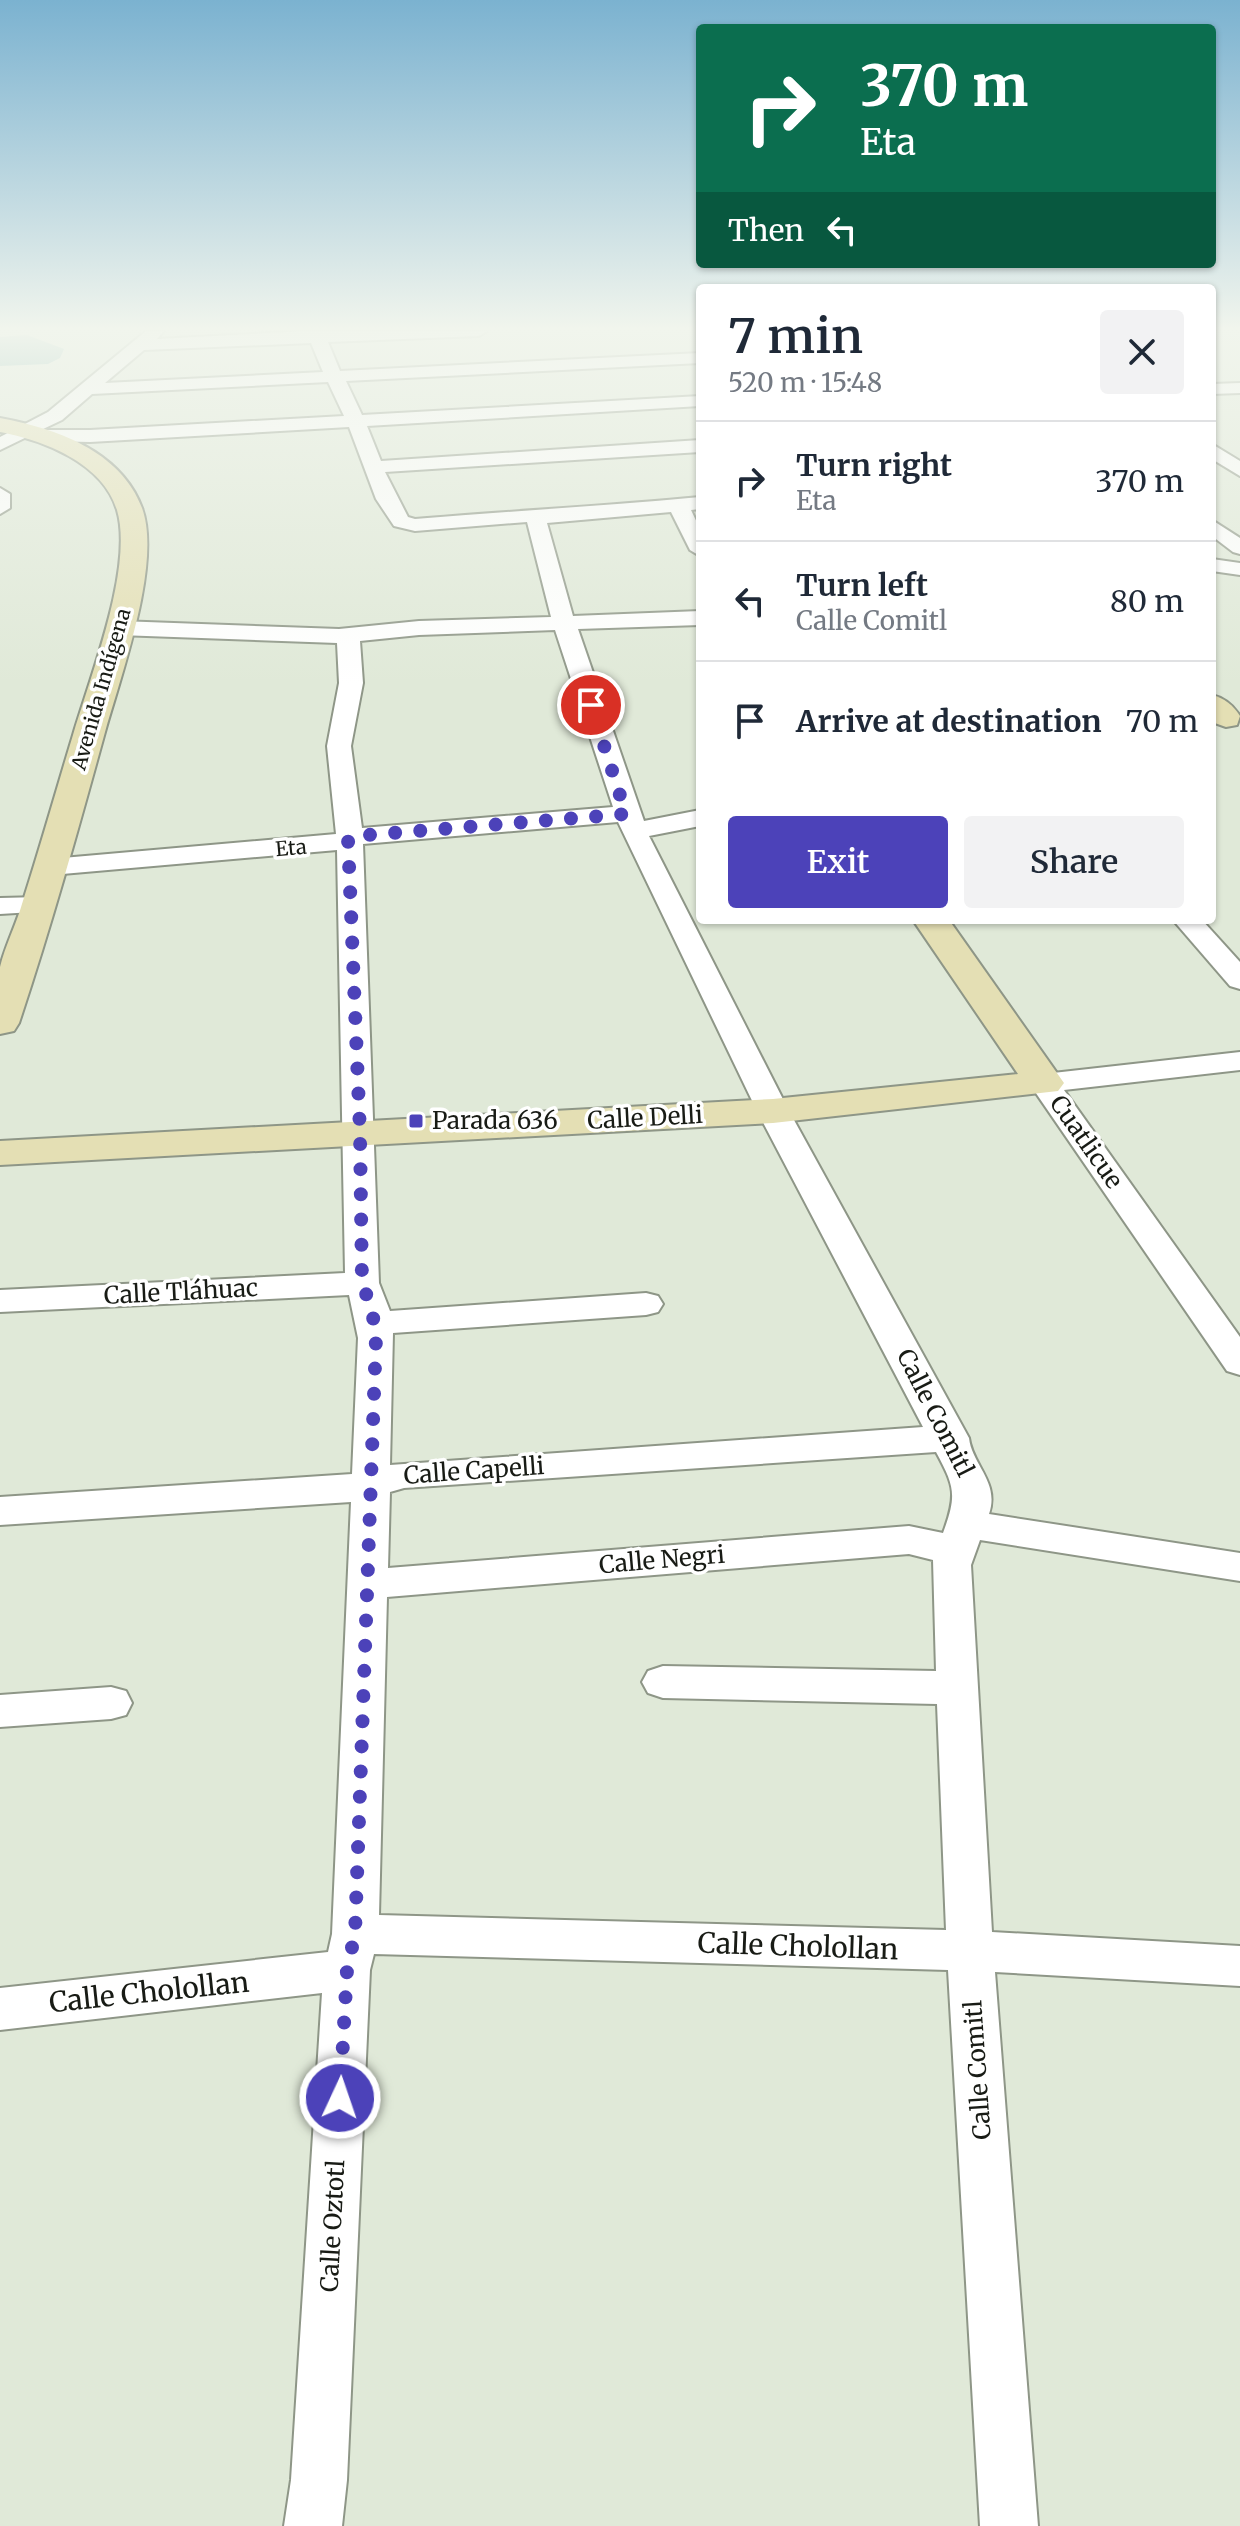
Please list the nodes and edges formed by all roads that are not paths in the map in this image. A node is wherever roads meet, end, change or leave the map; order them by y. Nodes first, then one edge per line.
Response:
1 (67, 449) edge
2 (366, 449) edge
3 (655, 449) edge
4 (1216, 453) edge
5 (372, 467) junction
6 (1216, 470) edge
7 (1240, 470) edge
8 (1240, 480) edge
9 (0, 494) edge
10 (696, 503) edge
11 (678, 505) junction
12 (0, 508) edge
13 (535, 516) junction
14 (1216, 529) edge
15 (696, 542) edge
16 (1240, 550) edge
17 (1216, 560) edge
18 (1216, 563) edge
19 (1240, 569) edge
20 (696, 618) edge
21 (564, 622) junction
22 (119, 628) junction
23 (348, 636) junction
24 (696, 818) edge
25 (630, 822) junction
26 (348, 839) junction
27 (51, 867) junction
28 (40, 905) junction
29 (0, 906) edge
30 (934, 924) edge
31 (1191, 924) edge
32 (1240, 980) edge
33 (0, 1023) edge
34 (1240, 1061) edge
35 (1044, 1083) junction
36 (773, 1111) junction
37 (360, 1132) junction
38 (0, 1153) edge
39 (362, 1283) junction
40 (0, 1301) edge
41 (646, 1304) dead end
42 (375, 1323) junction
43 (1235, 1348) edge
44 (950, 1438) junction
45 (371, 1483) junction
46 (0, 1511) edge
47 (960, 1537) junction
48 (1240, 1567) edge
49 (368, 1584) junction
50 (663, 1682) dead end
51 (958, 1688) junction
52 (111, 1703) dead end
53 (0, 1711) edge
54 (970, 1951) junction
55 (351, 1952) junction
56 (1240, 1966) edge
57 (0, 2009) edge
58 (313, 2526) edge
59 (1009, 2526) edge

1 - 22 street, Avenida Indígena
2 - 5 street
3 - 5 street
4 - 7 street
5 - 13 street
6 - 8 street
9 - 12 street
10 - 11 street
11 - 13 street
11 - 15 street
13 - 21 street, Calle Comitl
14 - 16 street
16 - 17 street
18 - 19 street
20 - 21 street
21 - 23 street
21 - 25 street, Calle Comitl
22 - 23 street
22 - 27 street, Avenida Indígena
23 - 26 street, Calle Oztotl
24 - 25 street, Eta
25 - 26 street, Eta
25 - 36 street, Calle Comitl
26 - 27 street, Eta
26 - 37 street, Calle Oztotl
27 - 28 street, Avenida Indígena
28 - 29 street
28 - 33 street, Avenida Indígena
30 - 35 street, Cuatlicue
31 - 32 street
34 - 35 street, Calle Delli
35 - 36 street, Calle Delli
35 - 43 street, Cuatlicue
36 - 37 street, Calle Delli
36 - 44 street, Calle Comitl
37 - 38 street, Calle Delli
37 - 39 street, Calle Oztotl
39 - 40 street, Calle Tláhuac
39 - 42 street, Calle Oztotl
41 - 42 street
42 - 45 street, Calle Oztotl
44 - 45 street, Calle Capelli
44 - 47 street, Calle Comitl
45 - 46 street, Calle Capelli
45 - 49 street, Calle Oztotl
47 - 48 street, Calle Negri
47 - 49 street, Calle Negri
47 - 51 street, Calle Comitl
49 - 55 street, Calle Oztotl
50 - 51 street
51 - 54 street, Calle Comitl
52 - 53 street
54 - 55 street, Calle Cholollan
54 - 56 street, Calle Cholollan
54 - 59 street, Calle Comitl
55 - 57 street, Calle Cholollan
55 - 58 street, Calle Oztotl

